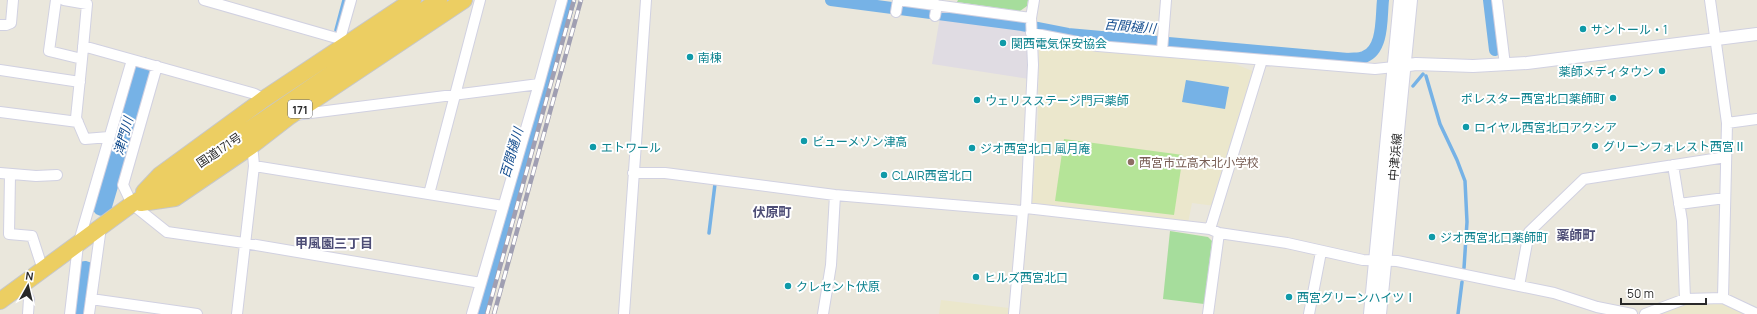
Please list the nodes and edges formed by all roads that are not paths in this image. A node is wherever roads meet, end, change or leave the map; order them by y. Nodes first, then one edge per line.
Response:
1 (13, 0) edge
2 (56, 0) edge
3 (64, 0) edge
4 (204, 0) edge
5 (351, 0) edge
6 (413, 0) edge
7 (439, 0) edge
8 (464, 0) edge
9 (480, 0) edge
10 (562, 0) edge
11 (646, 0) edge
12 (1034, 0) edge
13 (1166, 0) edge
14 (1400, 0) edge
15 (1411, 0) edge
16 (1497, 0) edge
17 (1710, 0) edge
18 (897, 4) edge
19 (0, 24) edge
20 (1031, 26) junction
21 (1757, 34) edge
22 (1715, 38) junction
23 (343, 43) junction
24 (83, 46) junction
25 (1163, 46) junction
26 (82, 59) junction
27 (1262, 60) junction
28 (135, 61) junction
29 (1505, 65) junction
30 (154, 66) junction
31 (1399, 66) junction
32 (0, 70) edge
33 (80, 82) junction
34 (539, 84) junction
35 (456, 96) junction
36 (264, 99) junction
37 (0, 112) edge
38 (290, 116) junction
39 (1757, 119) edge
40 (78, 122) junction
41 (1727, 123) junction
42 (109, 137) junction
43 (250, 147) junction
44 (1726, 157) junction
45 (1673, 165) junction
46 (254, 166) junction
47 (633, 173) junction
48 (5, 174) edge
49 (57, 175) dead end
50 (429, 194) junction
51 (835, 195) junction
52 (1725, 198) junction
53 (132, 204) junction
54 (1679, 204) junction
55 (503, 206) junction
56 (1025, 209) junction
57 (5, 219) edge
58 (101, 228) junction
59 (1215, 231) junction
60 (244, 242) junction
61 (78, 245) junction
62 (1321, 252) junction
63 (1380, 260) junction
64 (43, 270) junction
65 (480, 283) junction
66 (22, 286) junction
67 (1518, 286) junction
68 (1723, 298) junction
69 (91, 299) junction
70 (1685, 299) junction
71 (0, 301) edge
72 (28, 314) edge
73 (70, 314) edge
74 (89, 314) edge
75 (197, 314) edge
76 (237, 314) edge
77 (472, 314) edge
78 (624, 314) edge
79 (823, 314) edge
80 (1014, 314) edge
81 (1208, 314) edge
82 (1309, 314) edge
83 (1370, 314) edge
84 (1380, 314) edge
85 (1632, 314) edge
86 (1645, 314) edge
87 (1757, 314) edge

1 - 19 street
2 - 26 street
3 - 24 street
4 - 23 street
5 - 23 street
6 - 23 highway, 171
7 - 53 highway, 国道171号 / 171
8 - 38 highway, 171
9 - 35 street
10 - 34 street
11 - 47 street
12 - 20 street
13 - 25 street
14 - 31 street, 中津浜線
15 - 31 street, 中津浜線
16 - 29 street
17 - 22 street
18 - 20 street
20 - 25 street
20 - 56 street
21 - 22 street
22 - 29 street
22 - 41 street
23 - 36 highway, 171
24 - 26 street
24 - 28 street
25 - 27 street
26 - 33 street
27 - 31 street
27 - 59 street
28 - 30 street
28 - 42 street
29 - 31 street
30 - 36 street
30 - 53 street
31 - 63 street, 中津浜線
32 - 33 street
33 - 40 street
34 - 35 street
34 - 55 street
35 - 38 street
35 - 50 street
36 - 53 highway, 171
37 - 40 street
38 - 43 highway, 171
39 - 41 street
40 - 42 street
41 - 44 street
42 - 61 street
43 - 46 street
43 - 53 highway, 171
44 - 45 street
44 - 52 street
45 - 54 street
45 - 67 street
46 - 50 street
46 - 60 street
47 - 51 street
47 - 78 street
48 - 49 street
48 - 57 street
50 - 55 street
51 - 56 street
51 - 79 street
52 - 54 street
52 - 68 street
53 - 58 highway, 国道171号 / 171
53 - 60 street
54 - 70 street
55 - 65 street
56 - 59 street
56 - 80 street
57 - 64 street
58 - 61 highway, 国道171号 / 171
58 - 69 street
59 - 62 street
59 - 81 street
60 - 65 street
60 - 76 street
61 - 64 highway, 国道171号 / 171
61 - 73 street
62 - 63 street
62 - 82 street
63 - 67 street
63 - 83 street, 中津浜線
63 - 84 street, 中津浜線
64 - 66 highway, 国道171号 / 171
65 - 77 street
66 - 71 highway, 国道171号 / 171
66 - 72 street
67 - 85 street
68 - 70 street
68 - 87 street
69 - 74 street
69 - 75 street
70 - 86 street

